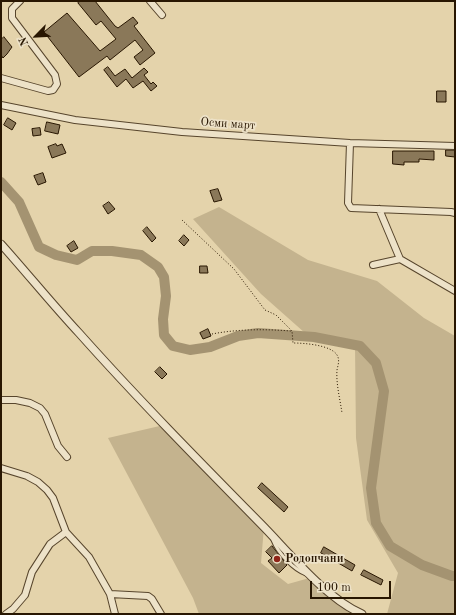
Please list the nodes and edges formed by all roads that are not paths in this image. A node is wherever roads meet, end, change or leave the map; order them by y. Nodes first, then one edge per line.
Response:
1 (20, 1) edge
2 (150, 1) edge
3 (162, 15) dead end
4 (1, 78) edge
5 (1, 105) edge
6 (350, 143) junction
7 (455, 146) edge
8 (379, 209) junction
9 (455, 213) edge
10 (1, 244) edge
11 (400, 259) junction
12 (373, 265) dead end
13 (455, 291) edge
14 (1, 400) edge
15 (66, 457) dead end
16 (1, 468) edge
17 (66, 532) junction
18 (110, 594) junction
19 (6, 614) edge
20 (115, 614) edge
21 (161, 614) edge
22 (362, 614) edge

1 - 4 street
2 - 3 street
5 - 6 street, Осми март
6 - 7 street, Осми март
6 - 8 street
8 - 9 street
8 - 11 street
10 - 22 street
11 - 12 street
11 - 13 street
14 - 15 street
16 - 17 street
17 - 18 street
17 - 19 street
18 - 20 street
18 - 21 street

